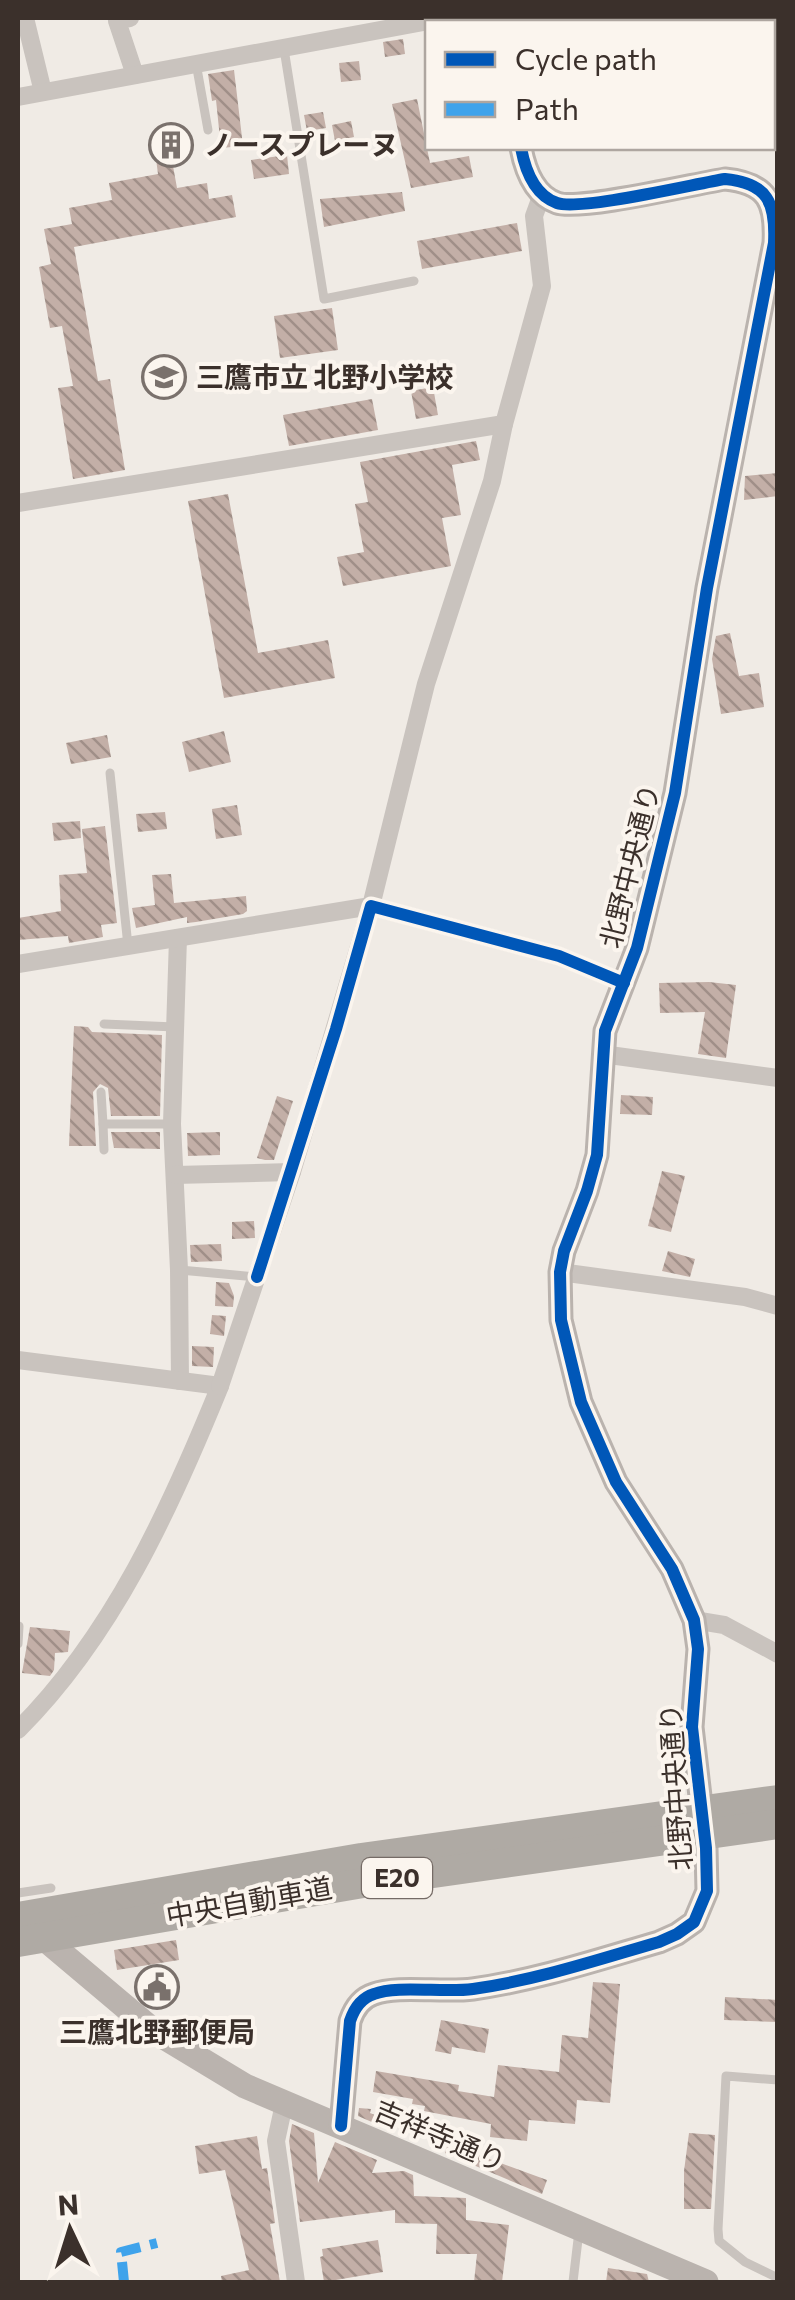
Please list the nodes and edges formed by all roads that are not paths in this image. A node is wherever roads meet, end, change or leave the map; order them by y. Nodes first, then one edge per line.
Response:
1 (25, 18) edge
2 (130, 18) edge
3 (425, 22) edge
4 (284, 49) junction
5 (196, 63) junction
6 (135, 75) junction
7 (43, 92) junction
8 (18, 97) edge
9 (208, 130) dead end
10 (521, 150) edge
11 (542, 194) junction
12 (772, 278) edge
13 (414, 281) dead end
14 (504, 424) junction
15 (18, 503) edge
16 (110, 773) dead end
17 (371, 906) junction
18 (178, 938) junction
19 (128, 946) junction
20 (18, 964) edge
21 (624, 983) junction
22 (104, 1024) dead end
23 (175, 1027) junction
24 (602, 1054) junction
25 (778, 1078) edge
26 (102, 1092) dead end
27 (103, 1124) junction
28 (172, 1124) junction
29 (104, 1150) dead end
30 (292, 1172) junction
31 (174, 1175) junction
32 (179, 1270) junction
33 (560, 1272) junction
34 (257, 1277) junction
35 (778, 1306) edge
36 (18, 1360) edge
37 (180, 1381) junction
38 (220, 1386) junction
39 (694, 1620) junction
40 (19, 1626) edge
41 (18, 1644) edge
42 (778, 1654) edge
43 (18, 1730) edge
44 (778, 1800) edge
45 (778, 1824) edge
46 (51, 1888) dead end
47 (18, 1893) edge
48 (18, 1917) edge
49 (18, 1942) edge
50 (778, 2080) edge
51 (284, 2104) junction
52 (340, 2126) junction
53 (580, 2228) junction
54 (778, 2278) edge
55 (296, 2282) edge
56 (573, 2282) edge
57 (706, 2282) edge

1 - 7 street
2 - 6 street
3 - 4 street
4 - 5 street
4 - 13 lane
5 - 6 street
5 - 9 lane
6 - 7 street
7 - 8 street
10 - 11 street
11 - 12 street, 北野中央通り
11 - 14 street
12 - 21 street, 北野中央通り
14 - 15 street
14 - 17 street
16 - 19 lane
17 - 18 street
17 - 21 street
17 - 30 street
18 - 19 street
18 - 23 street
19 - 20 street
21 - 24 street, 北野中央通り
22 - 23 lane
23 - 28 street
24 - 25 street
24 - 33 street, 北野中央通り
26 - 27 lane
27 - 28 lane
27 - 29 lane
28 - 31 street
30 - 31 street
30 - 34 street
31 - 32 street
32 - 34 lane
32 - 37 street
33 - 35 street
33 - 39 street, 北野中央通り
34 - 38 street
36 - 37 street
37 - 38 street
38 - 43 street
39 - 42 street
39 - 52 street, 北野中央通り
40 - 41 lane
44 - 48 highway, 中央自動車道 / E20, bridge
45 - 49 highway, 中央自動車道 / E20, bridge
46 - 47 lane
48 - 51 street, 吉祥寺通り
50 - 54 lane
51 - 52 street, 吉祥寺通り
51 - 55 street
52 - 53 street, 吉祥寺通り
53 - 56 lane
53 - 57 street, 吉祥寺通り

